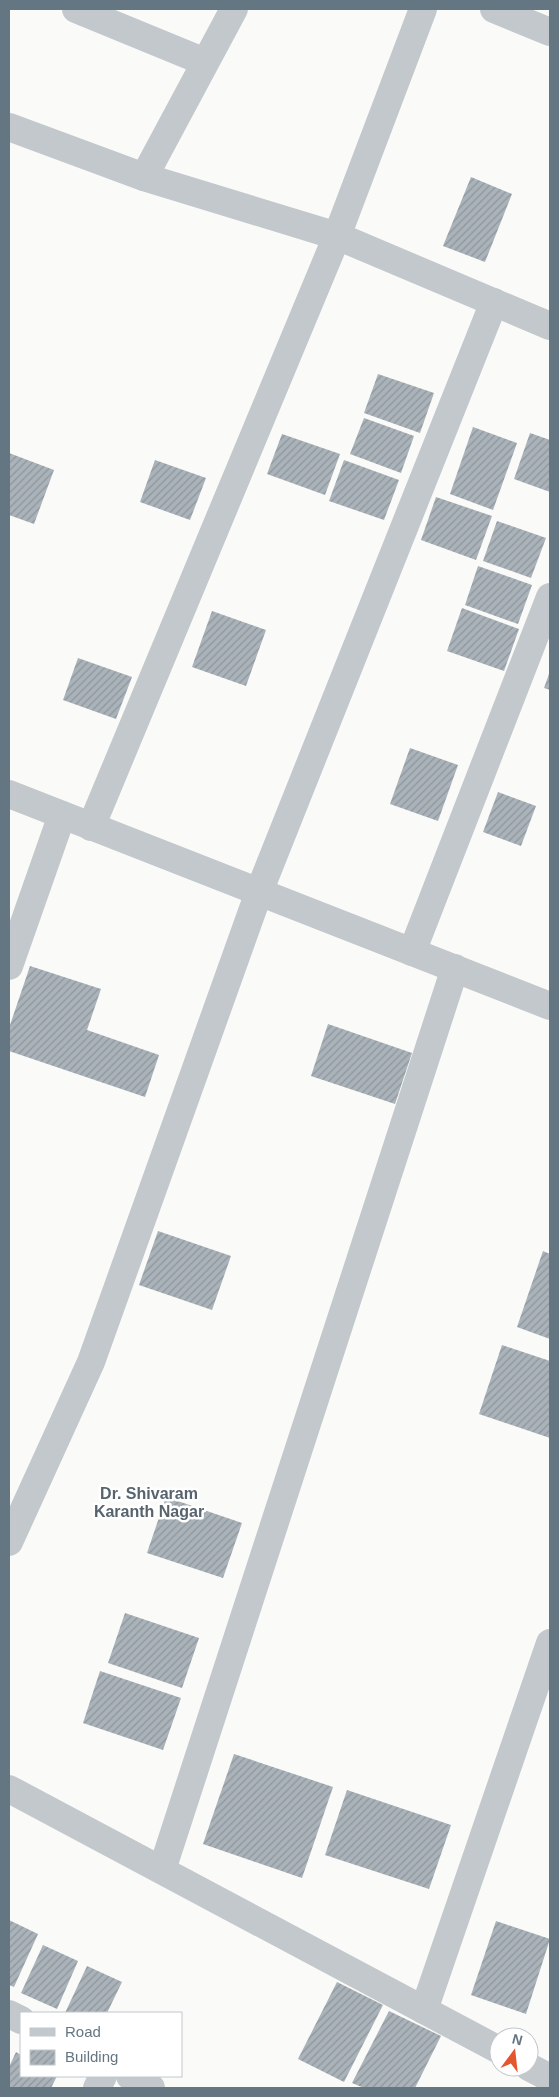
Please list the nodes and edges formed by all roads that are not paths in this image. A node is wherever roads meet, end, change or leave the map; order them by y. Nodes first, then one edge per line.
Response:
1 (76, 9) edge
2 (234, 9) edge
3 (423, 9) edge
4 (494, 9) edge
5 (550, 32) edge
6 (206, 62) junction
7 (9, 127) edge
8 (144, 177) junction
9 (337, 236) junction
10 (494, 302) junction
11 (550, 326) edge
12 (550, 597) edge
13 (9, 794) edge
14 (62, 815) junction
15 (91, 827) junction
16 (259, 892) junction
17 (412, 952) junction
18 (9, 966) edge
19 (455, 968) junction
20 (550, 1006) edge
21 (9, 1542) edge
22 (550, 1643) edge
23 (9, 1789) edge
24 (162, 1870) junction
25 (424, 2010) junction
26 (489, 2045) edge
27 (132, 2077) edge
28 (152, 2088) edge

1 - 6 street
2 - 6 street
3 - 9 street
4 - 5 street
6 - 8 street
7 - 8 street
8 - 9 street
9 - 10 street
9 - 15 street
10 - 11 street
10 - 16 street
12 - 17 street
13 - 14 street
14 - 15 street
14 - 18 street
15 - 16 street
16 - 17 street
16 - 21 street
17 - 19 street
19 - 20 street
19 - 24 street
22 - 25 street
23 - 24 street
24 - 25 street
25 - 26 street
27 - 28 street

